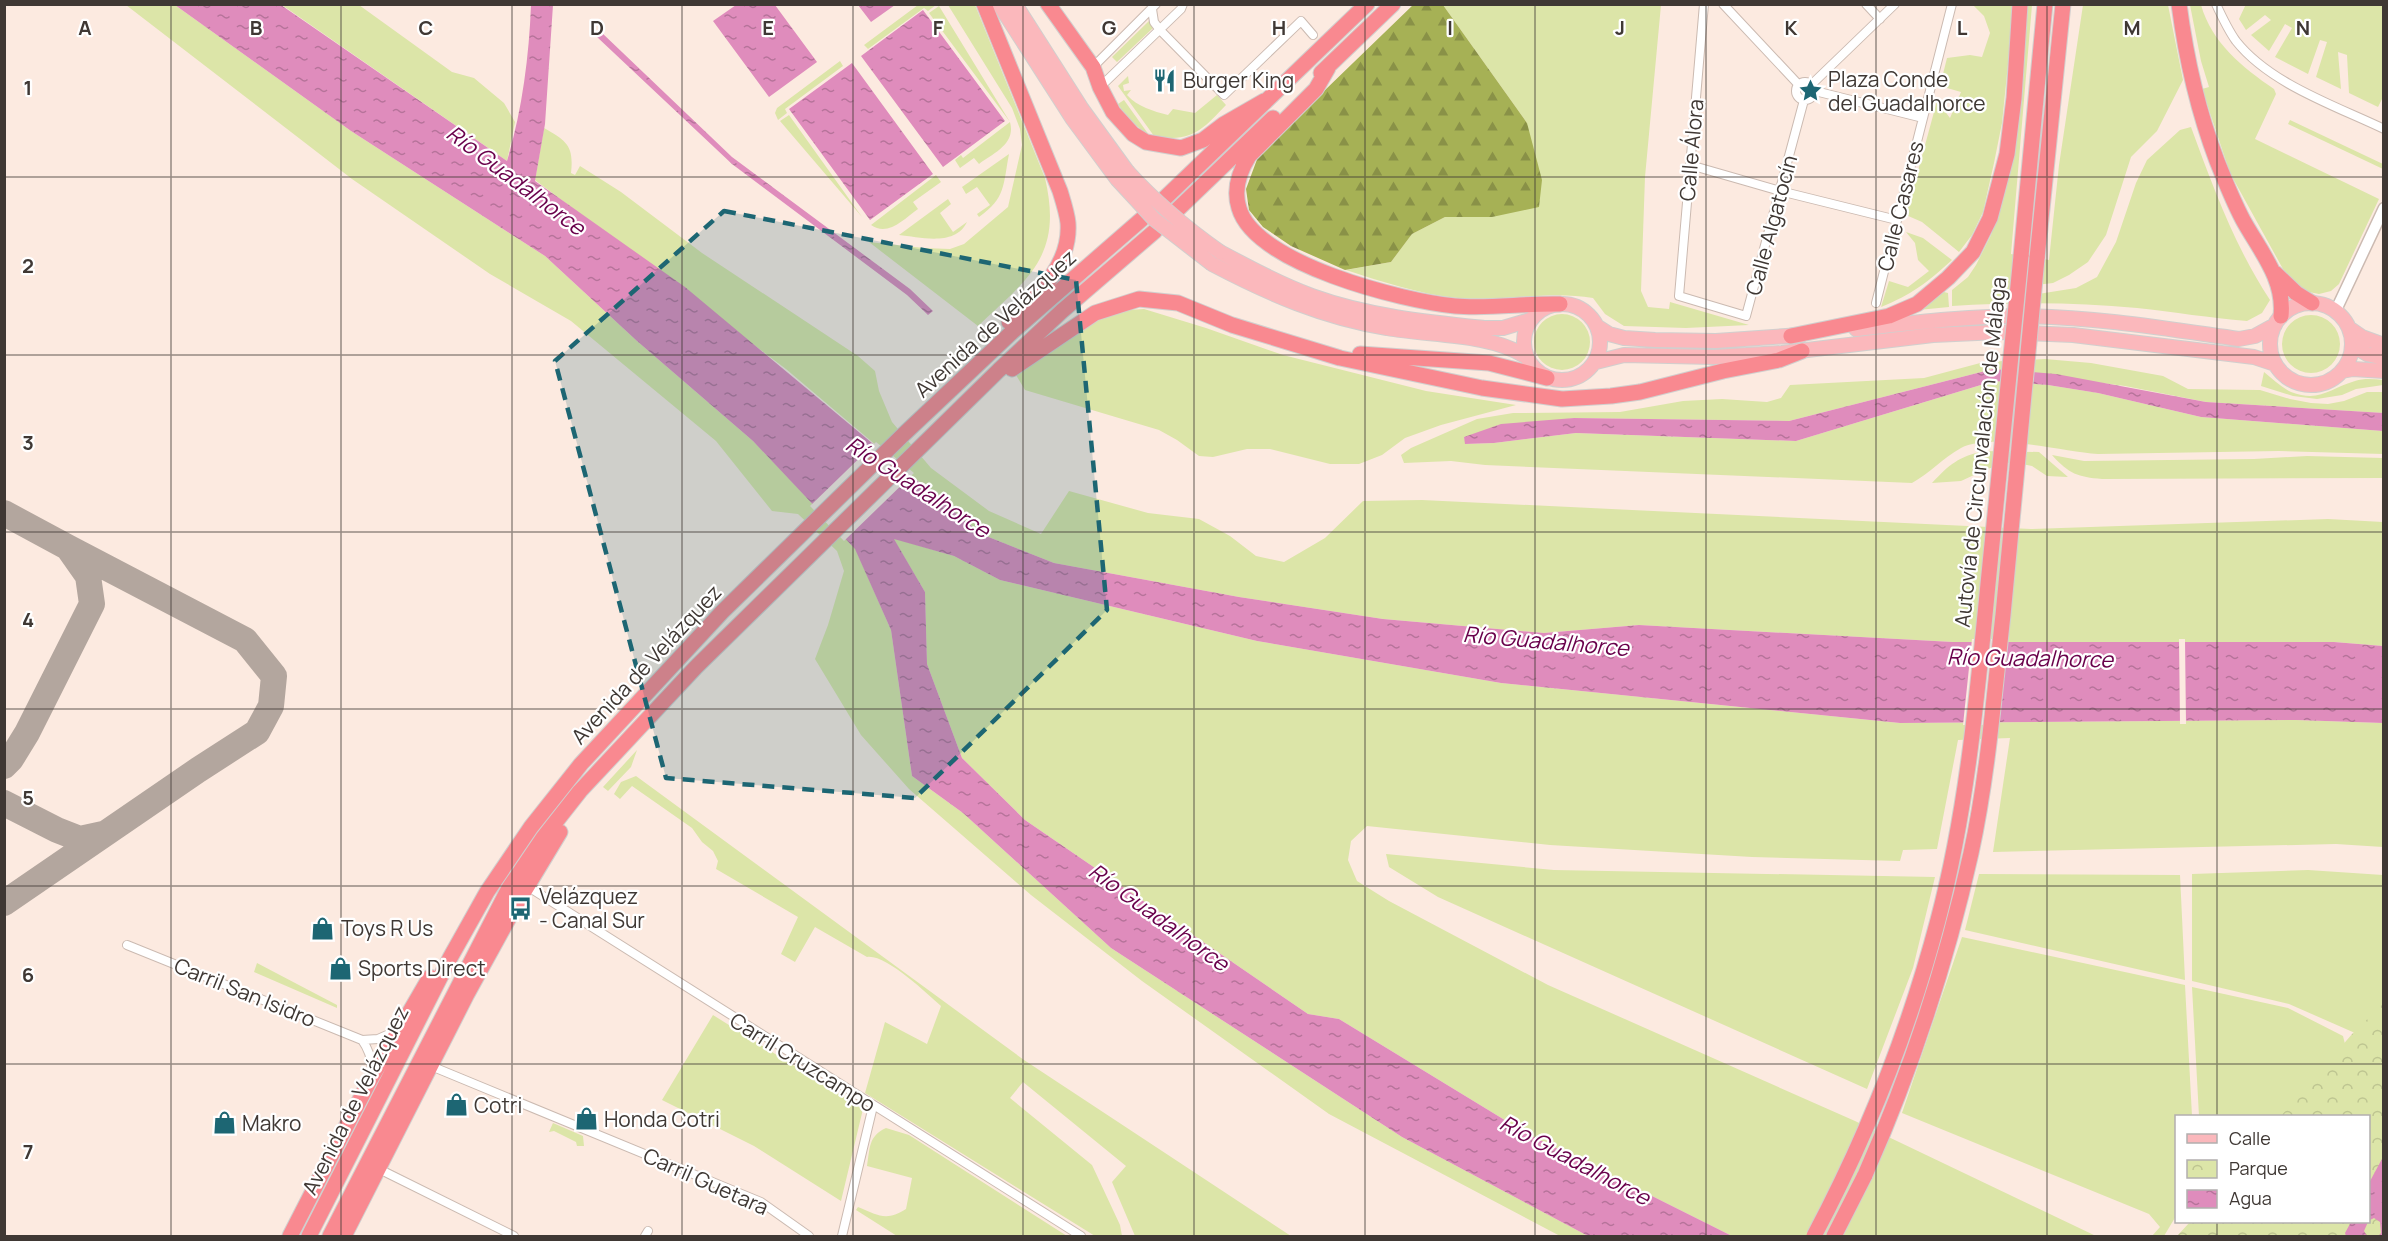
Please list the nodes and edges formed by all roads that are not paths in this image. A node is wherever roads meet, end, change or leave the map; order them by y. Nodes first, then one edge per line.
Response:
1 (984, 4) edge
2 (999, 4) edge
3 (1015, 4) edge
4 (1048, 4) edge
5 (1183, 4) edge
6 (1367, 4) edge
7 (1393, 4) edge
8 (1704, 4) edge
9 (1723, 4) edge
10 (1866, 4) edge
11 (1895, 4) edge
12 (1952, 4) edge
13 (2020, 4) edge
14 (2045, 4) edge
15 (2179, 4) edge
16 (2216, 4) edge
17 (2063, 6) edge
18 (1154, 7) edge
19 (1880, 19) junction
20 (1160, 30) junction
21 (1313, 35) dead end
22 (1093, 67) junction
23 (1328, 68) junction
24 (1798, 84) junction
25 (1100, 87) junction
26 (1813, 87) junction
27 (1804, 100) junction
28 (1264, 101) junction
29 (1923, 118) junction
30 (2384, 129) edge
31 (1690, 165) junction
32 (1122, 175) junction
33 (1780, 191) junction
34 (2384, 208) edge
35 (1160, 214) junction
36 (1897, 220) junction
37 (1216, 258) junction
38 (2273, 271) junction
39 (1678, 296) joint
40 (1876, 303) dead end
41 (2312, 303) junction
42 (1560, 304) junction
43 (2336, 310) junction
44 (1530, 320) junction
45 (2278, 321) junction
46 (1598, 327) junction
47 (2349, 328) junction
48 (1791, 336) junction
49 (1289, 343) junction
50 (2352, 345) junction
51 (2384, 345) edge
52 (1802, 351) junction
53 (983, 353) junction
54 (1526, 356) junction
55 (2384, 358) edge
56 (1596, 362) junction
57 (2276, 364) junction
58 (2342, 371) junction
59 (2384, 371) edge
60 (1002, 373) junction
61 (1547, 378) junction
62 (639, 729) junction
63 (527, 886) junction
64 (127, 945) dead end
65 (450, 958) junction
66 (403, 1025) junction
67 (362, 1040) junction
68 (431, 1066) junction
69 (369, 1082) junction
70 (873, 1106) junction
71 (379, 1168) junction
72 (290, 1236) edge
73 (309, 1236) edge
74 (330, 1236) edge
75 (344, 1236) edge
76 (514, 1236) edge
77 (809, 1236) edge
78 (842, 1236) edge
79 (1081, 1236) edge
80 (1814, 1236) edge
81 (1834, 1236) edge

1 - 53 highway
2 - 32 main road
3 - 32 main road
4 - 22 highway
5 - 20 street
6 - 28 highway, Avenida de Velázquez
7 - 23 highway, Avenida de Velázquez
8 - 31 street, Calle Álora
9 - 24 street
10 - 19 street
11 - 19 street
12 - 29 street, Calle Casares
13 - 48 highway
14 - 80 highway, Autovía de Circunvalación de Málaga, bridge
15 - 38 highway
16 - 30 street
17 - 81 highway, Autovía de Circunvalación de Málaga, bridge
18 - 20 street
18 - 22 street
19 - 26 street
20 - 21 street
20 - 25 street
22 - 25 highway
23 - 35 highway, Avenida de Velázquez
23 - 42 highway
24 - 26 street
24 - 27 street
25 - 28 highway
26 - 27 street
26 - 29 street
27 - 33 street, Calle Algatocín
28 - 35 highway, Avenida de Velázquez
29 - 36 street, Calle Casares
31 - 33 street
31 - 39 street, Calle Álora
32 - 35 main road, bridge
33 - 36 street
33 - 39 street, Calle Algatocín
34 - 43 street
35 - 37 main road, bridge
35 - 53 highway, Avenida de Velázquez
35 - 60 highway, Avenida de Velázquez
36 - 40 street, Calle Casares
37 - 44 main road
37 - 54 main road
38 - 41 highway
38 - 45 highway
41 - 43 main road
41 - 45 main road
42 - 44 main road
42 - 46 main road
43 - 47 main road
44 - 54 main road
45 - 48 main road
45 - 57 main road
46 - 48 main road
46 - 56 main road
47 - 50 main road
47 - 51 main road
49 - 52 highway
49 - 60 highway
49 - 61 highway
50 - 55 main road
50 - 58 main road
52 - 56 main road
52 - 57 main road
53 - 65 highway, Avenida de Velázquez
54 - 61 main road
56 - 61 main road
57 - 58 main road
58 - 59 main road
60 - 62 highway, Avenida de Velázquez
62 - 63 highway
62 - 74 highway, Avenida de Velázquez
63 - 68 highway
63 - 70 street, Carril Cruzcampo
64 - 67 street, Carril San Isidro
65 - 66 highway
65 - 73 highway, Avenida de Velázquez
66 - 67 street
66 - 69 highway
67 - 69 street
68 - 71 highway
68 - 77 street, Carril Guetara
69 - 72 highway
70 - 78 street
70 - 79 street, Carril Cruzcampo
71 - 75 highway
71 - 76 street

